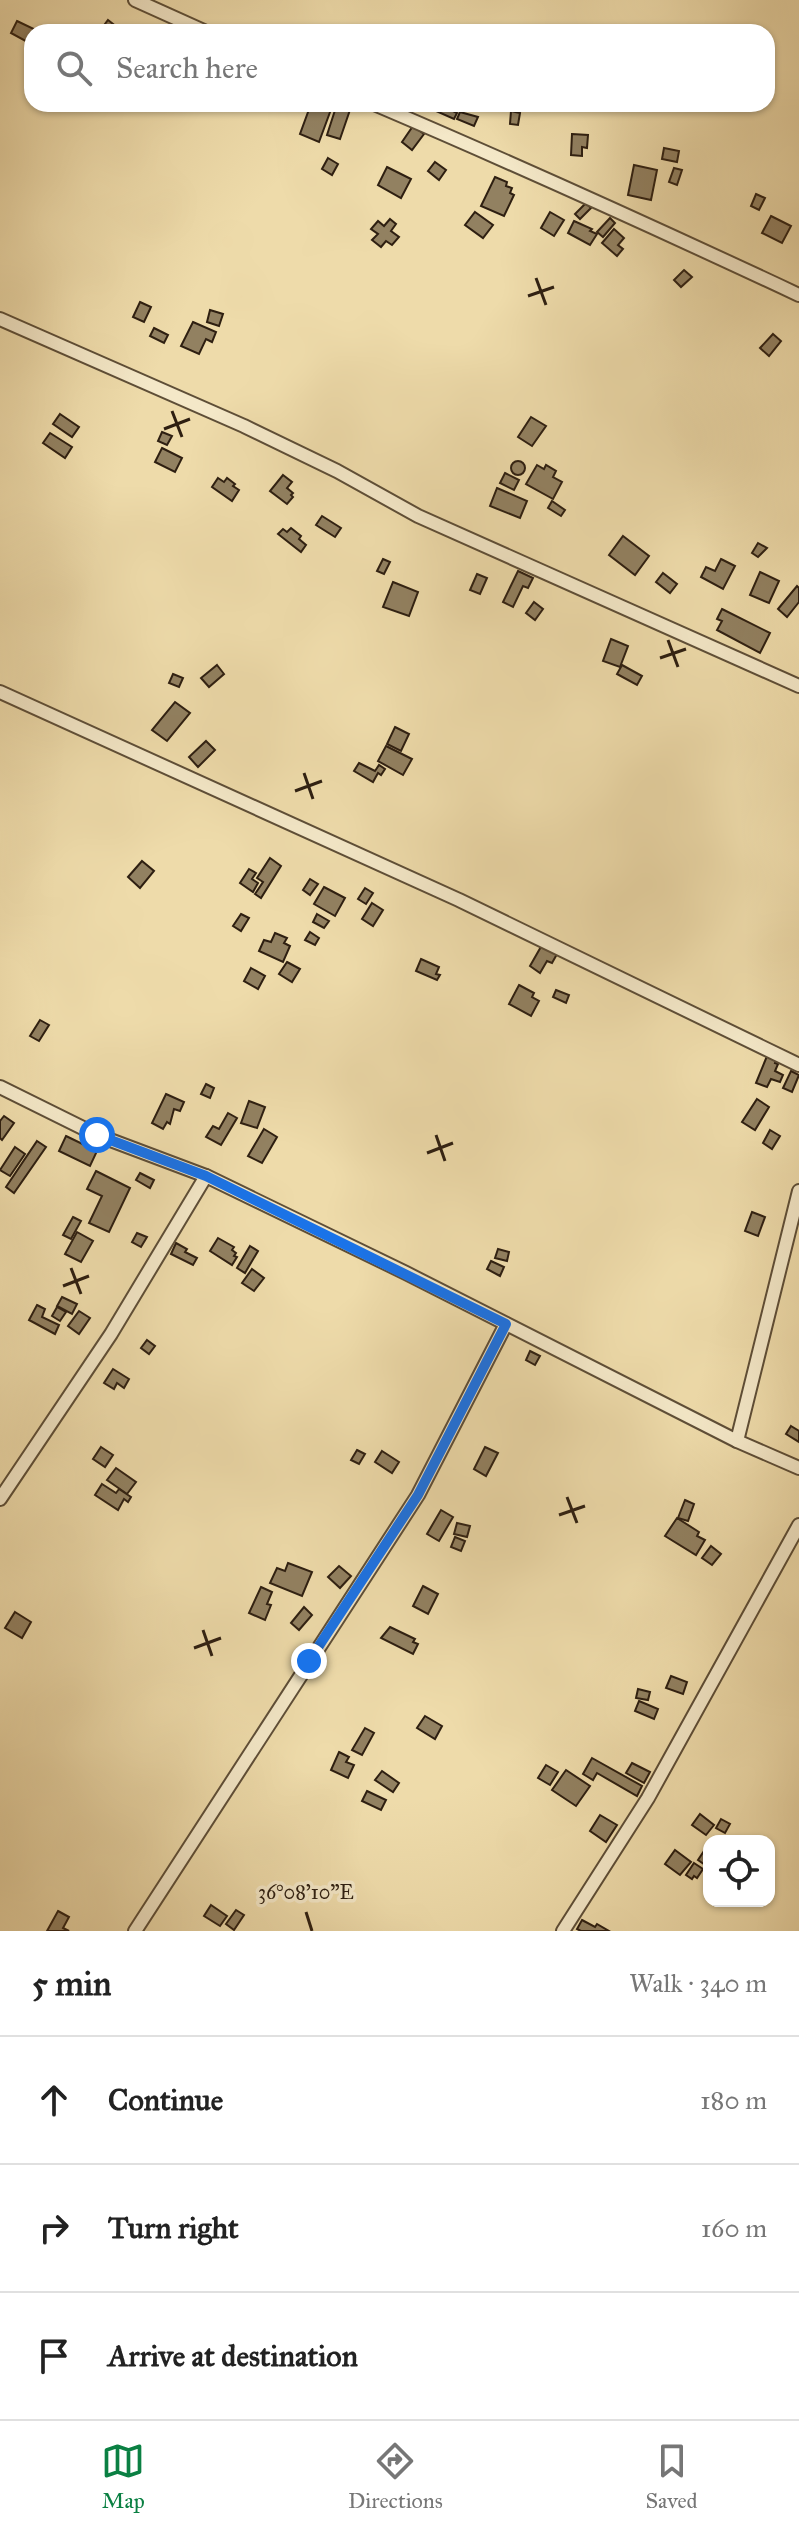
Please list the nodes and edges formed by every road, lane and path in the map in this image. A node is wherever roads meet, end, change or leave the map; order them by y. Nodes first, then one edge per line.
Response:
1 (135, 0) edge
2 (188, 24) edge
3 (393, 112) edge
4 (799, 295) edge
5 (0, 319) edge
6 (799, 686) edge
7 (0, 692) edge
8 (799, 1065) edge
9 (0, 1087) edge
10 (206, 1176) junction
11 (799, 1191) edge
12 (506, 1324) junction
13 (737, 1441) junction
14 (799, 1468) edge
15 (0, 1499) edge
16 (799, 1525) edge
17 (135, 1931) edge
18 (563, 1931) edge

1 - 2 street
3 - 4 street
5 - 6 street
7 - 8 street
9 - 10 street
10 - 12 street
10 - 15 street
11 - 13 street
12 - 13 street
12 - 17 street
13 - 14 street
16 - 18 street

